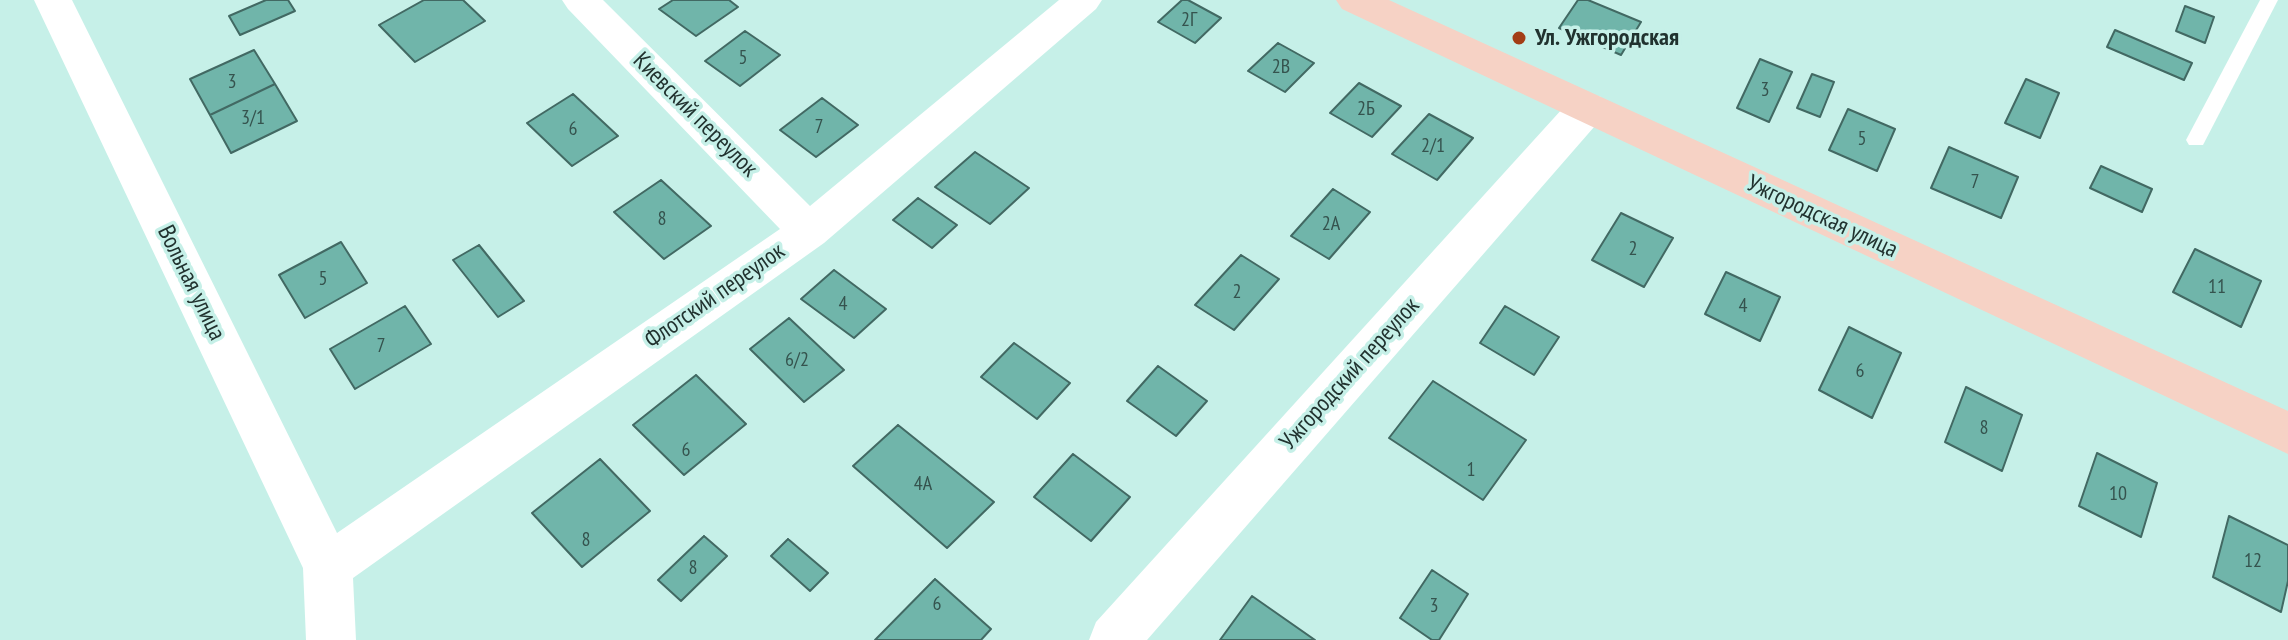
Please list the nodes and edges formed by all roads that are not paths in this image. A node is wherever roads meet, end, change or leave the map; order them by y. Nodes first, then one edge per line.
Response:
1 (53, 0) edge
2 (581, 0) edge
3 (1083, 0) edge
4 (1355, 0) edge
5 (2269, 0) edge
6 (1587, 108) junction
7 (2196, 140) dead end
8 (809, 231) junction
9 (2288, 433) edge
10 (328, 567) junction
11 (331, 640) edge
12 (1114, 640) edge

1 - 10 street, Вольная улица
2 - 8 street, Киевский переулок
3 - 8 street, Флотский переулок
4 - 6 street, Ужгородская улица
5 - 7 lane
6 - 9 street, Ужгородская улица
6 - 12 street, Ужгородский переулок
8 - 10 street, Флотский переулок
10 - 11 street

